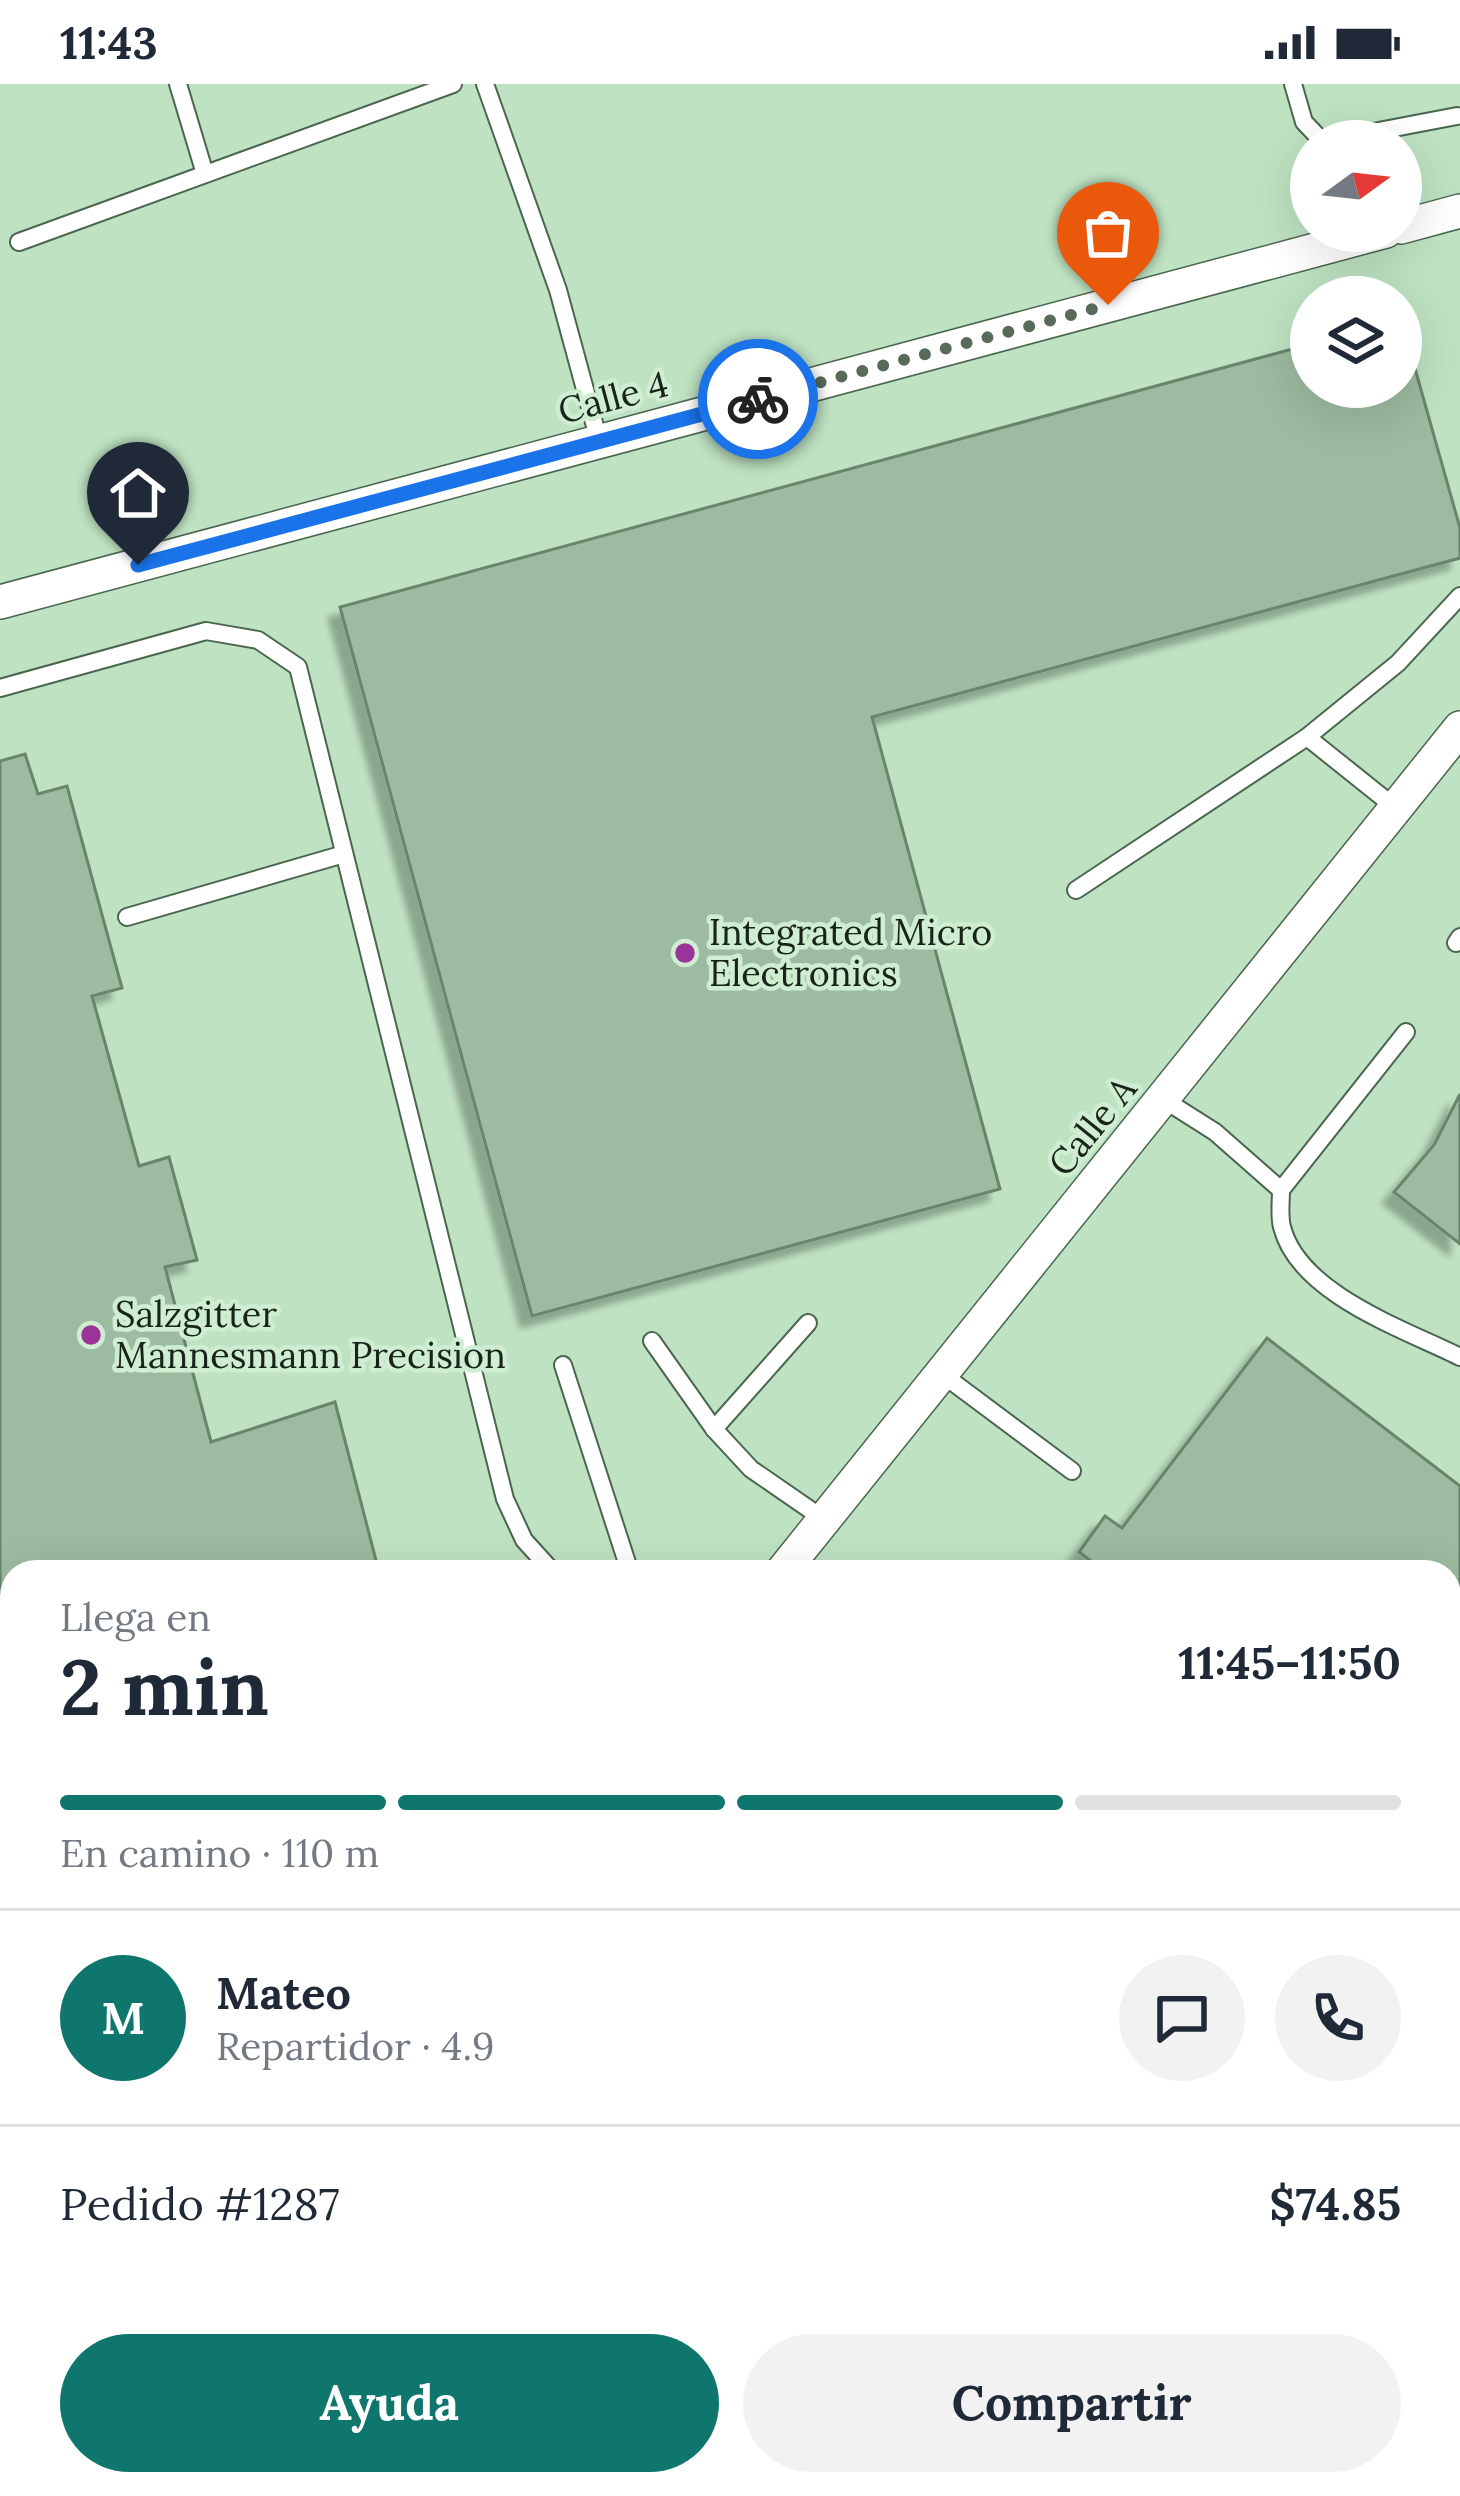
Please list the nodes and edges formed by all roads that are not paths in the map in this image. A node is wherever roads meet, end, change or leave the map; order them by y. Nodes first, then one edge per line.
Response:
1 (178, 84) edge
2 (452, 84) edge
3 (485, 84) edge
4 (1293, 84) edge
5 (1457, 116) edge
6 (1303, 120) edge
7 (1422, 123) edge
8 (205, 174) junction
9 (1460, 211) edge
10 (1422, 221) edge
11 (19, 242) dead end
12 (1307, 252) edge
13 (599, 441) junction
14 (1460, 596) edge
15 (0, 602) edge
16 (0, 688) edge
17 (1460, 728) edge
18 (1307, 737) junction
19 (1397, 809) junction
20 (344, 854) junction
21 (1076, 890) dead end
22 (128, 916) dead end
23 (1406, 1032) dead end
24 (1163, 1099) junction
25 (1281, 1190) junction
26 (808, 1323) dead end
27 (652, 1341) dead end
28 (1460, 1357) edge
29 (563, 1365) dead end
30 (942, 1374) junction
31 (715, 1429) junction
32 (1072, 1471) dead end
33 (824, 1520) junction
34 (542, 1560) edge
35 (626, 1560) edge
36 (792, 1560) edge

1 - 8 lane
2 - 8 lane
3 - 13 lane
4 - 6 lane
5 - 7 lane
8 - 11 lane
9 - 10 street
12 - 13 street, Calle 4
13 - 15 street, Calle 4
14 - 18 lane
16 - 20 lane
17 - 19 street, Calle A
18 - 19 lane
18 - 21 lane
19 - 24 street, Calle A
20 - 22 lane
20 - 34 lane
23 - 25 lane
24 - 25 lane
24 - 30 street, Calle A
25 - 28 lane
26 - 31 lane
27 - 31 lane
29 - 35 lane
30 - 32 lane
30 - 33 street, Calle A
31 - 33 lane
33 - 36 street, Calle A

